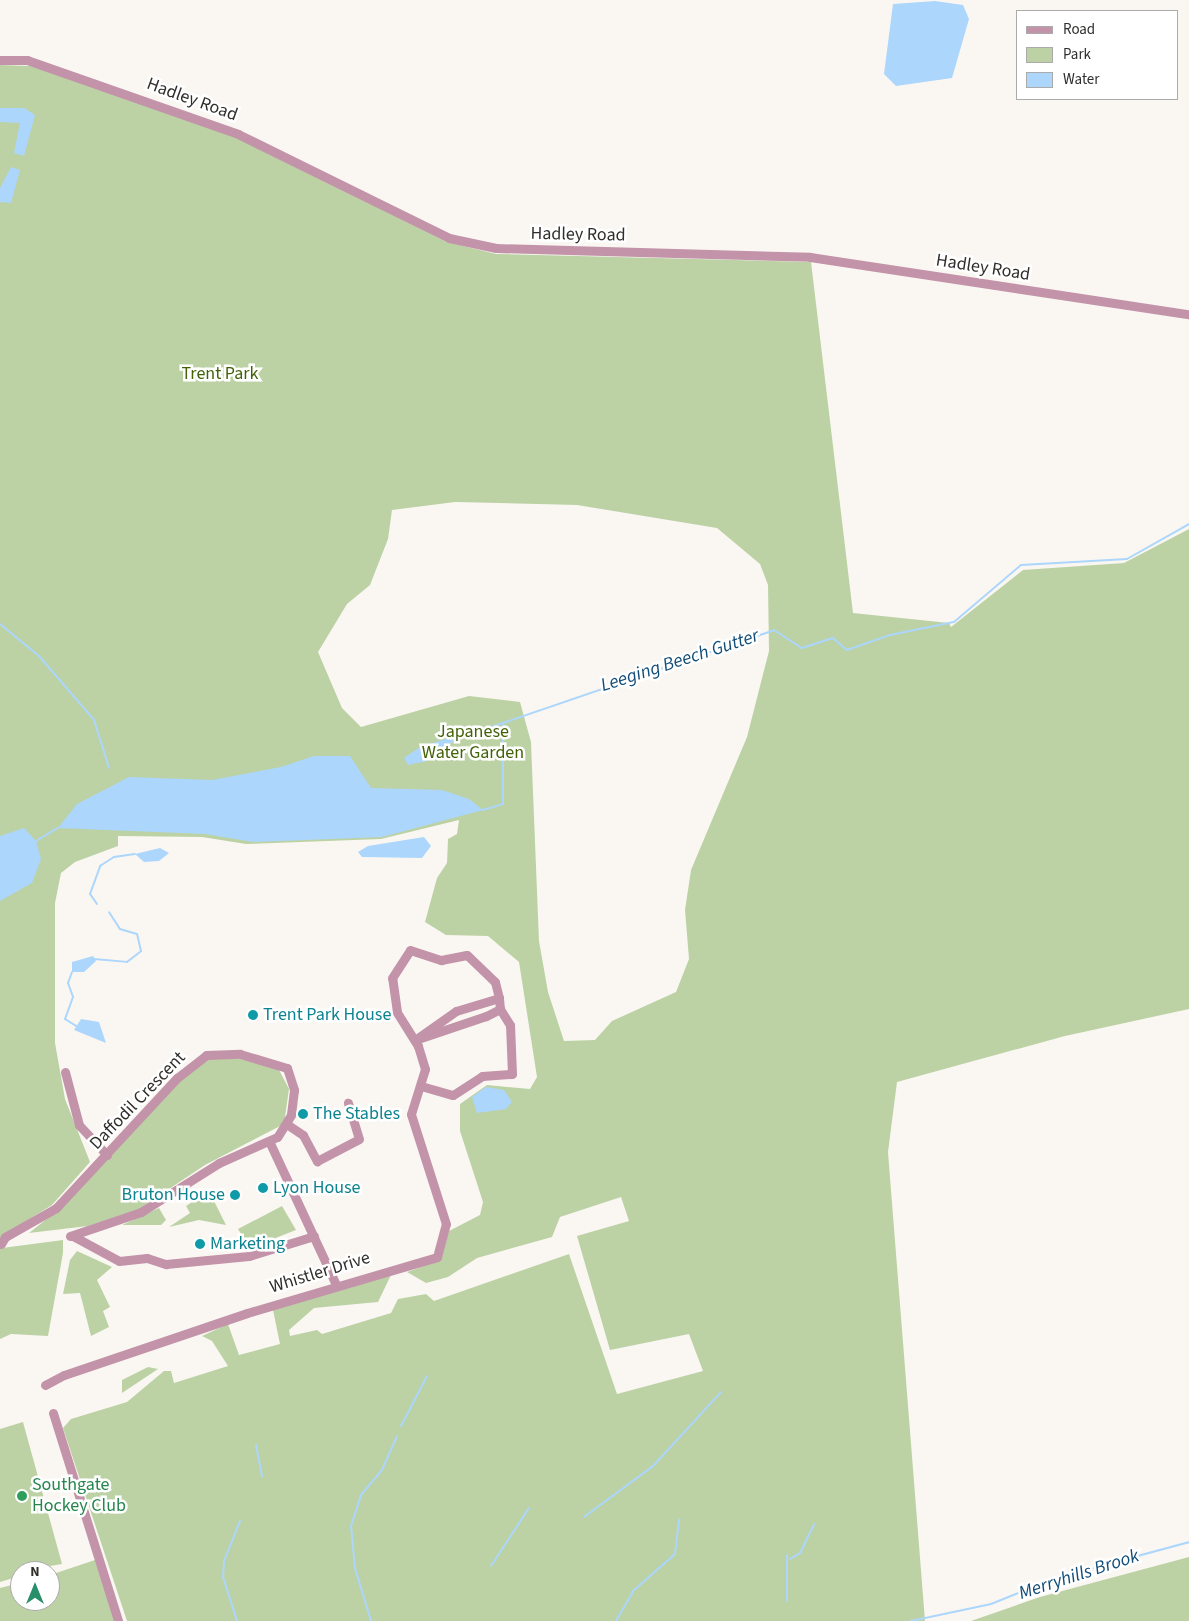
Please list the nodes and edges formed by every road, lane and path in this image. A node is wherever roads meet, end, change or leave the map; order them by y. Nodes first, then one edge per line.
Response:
1 (0, 60) edge
2 (1189, 314) edge
3 (499, 998) junction
4 (500, 1009) junction
5 (414, 1040) junction
6 (65, 1072) dead end
7 (421, 1086) junction
8 (348, 1103) dead end
9 (288, 1125) junction
10 (269, 1141) junction
11 (107, 1156) junction
12 (314, 1236) junction
13 (1, 1244) edge
14 (336, 1285) junction
15 (45, 1385) dead end
16 (53, 1413) dead end
17 (118, 1621) edge

1 - 2 street, Hadley Road
3 - 4 street
3 - 5 street
3 - 5 street
4 - 5 street
4 - 7 street
5 - 7 street
6 - 11 street
7 - 14 street, Whistler Drive
8 - 9 street
9 - 10 street
9 - 11 street, Daffodil Crescent
10 - 12 street
10 - 12 street
11 - 13 street, Daffodil Crescent
12 - 14 street
14 - 15 street, Whistler Drive
16 - 17 street

